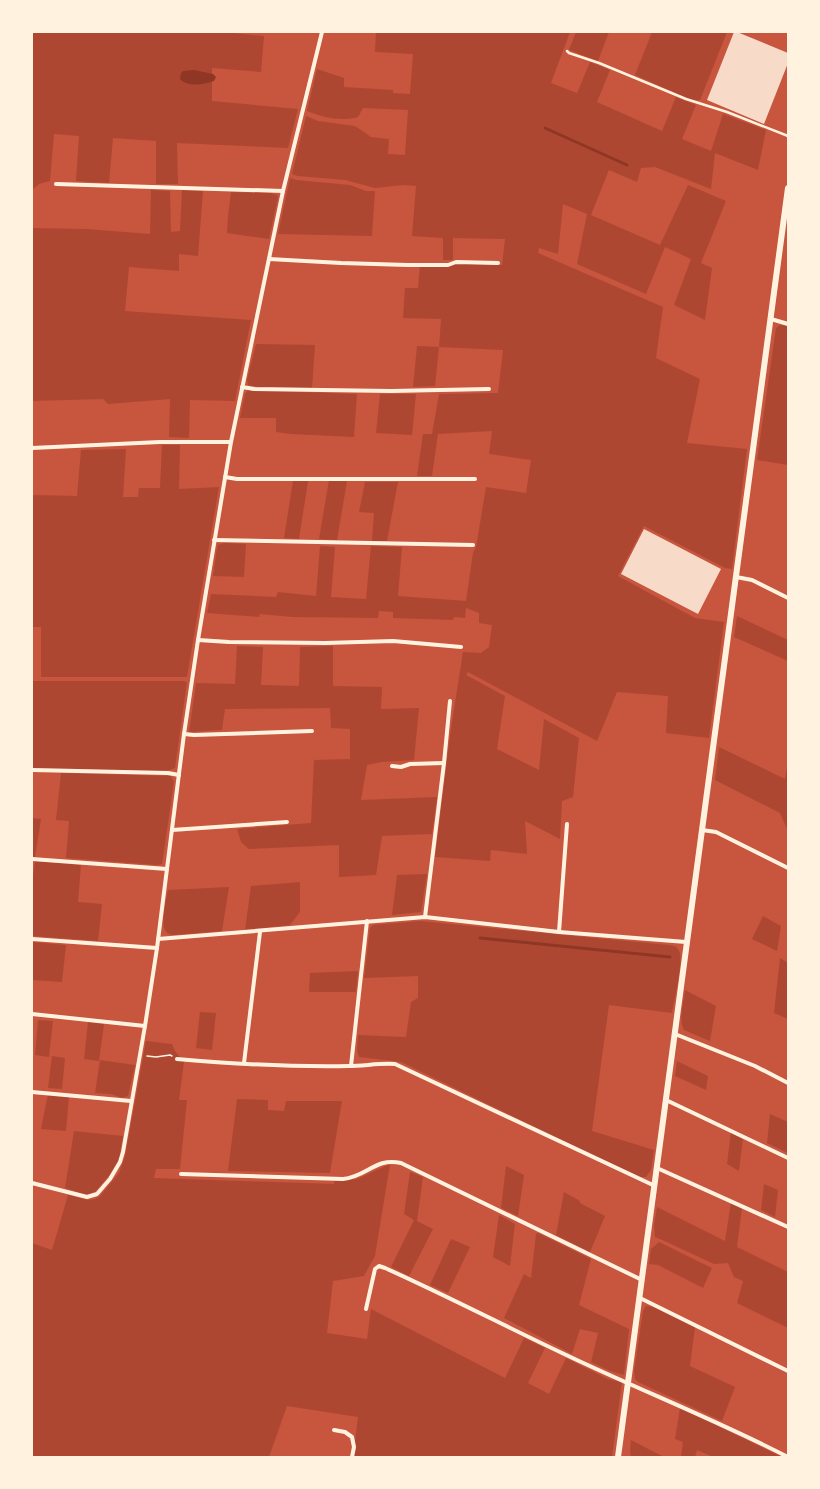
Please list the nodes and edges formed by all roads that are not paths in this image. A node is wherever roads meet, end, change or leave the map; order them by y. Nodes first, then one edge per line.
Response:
1 (322, 32) edge
2 (567, 51) dead end
3 (788, 136) edge
4 (56, 184) dead end
5 (788, 188) edge
6 (283, 191) junction
7 (269, 259) junction
8 (498, 263) dead end
9 (771, 319) junction
10 (788, 324) edge
11 (242, 387) junction
12 (489, 389) dead end
13 (231, 442) junction
14 (32, 448) edge
15 (225, 477) junction
16 (475, 479) dead end
17 (214, 540) junction
18 (473, 545) dead end
19 (736, 578) junction
20 (788, 598) edge
21 (198, 640) junction
22 (461, 646) dead end
23 (450, 701) dead end
24 (312, 731) dead end
25 (184, 734) junction
26 (444, 763) junction
27 (392, 766) dead end
28 (32, 770) edge
29 (179, 775) junction
30 (286, 822) dead end
31 (567, 824) dead end
32 (172, 830) junction
33 (702, 830) junction
34 (32, 859) edge
35 (788, 868) edge
36 (167, 869) junction
37 (425, 918) junction
38 (367, 921) junction
39 (260, 932) junction
40 (559, 932) junction
41 (32, 939) edge
42 (158, 939) junction
43 (686, 942) junction
44 (157, 948) junction
45 (32, 1014) edge
46 (145, 1026) junction
47 (675, 1034) junction
48 (178, 1059) road end
49 (244, 1063) junction
50 (351, 1066) junction
51 (788, 1084) edge
52 (32, 1092) edge
53 (666, 1100) junction
54 (131, 1101) junction
55 (788, 1158) edge
56 (657, 1168) junction
57 (181, 1174) dead end
58 (32, 1183) edge
59 (655, 1186) junction
60 (788, 1227) edge
61 (643, 1280) junction
62 (640, 1298) junction
63 (366, 1309) dead end
64 (788, 1371) edge
65 (628, 1382) junction
66 (334, 1430) dead end
67 (352, 1457) edge
68 (618, 1457) edge
69 (788, 1457) edge

1 - 6 street
2 - 3 lane
4 - 6 street
5 - 9 street
6 - 7 street
7 - 8 street
7 - 11 street
9 - 10 street
9 - 19 street
11 - 12 street
11 - 13 street
13 - 14 street
13 - 15 street
15 - 16 street
15 - 17 street
17 - 18 street
17 - 21 street
19 - 20 street
19 - 33 street
21 - 22 street
21 - 25 street
23 - 26 street
24 - 25 street
25 - 29 street
26 - 27 street
26 - 37 street
28 - 29 street
29 - 32 street
30 - 32 street
31 - 40 street
32 - 36 street
33 - 35 street
33 - 43 street
34 - 36 street
36 - 42 street
37 - 38 street
37 - 40 street
38 - 39 street
38 - 50 street
39 - 42 street
39 - 49 street
40 - 43 street
41 - 44 street
42 - 44 street
43 - 47 street
44 - 46 street
45 - 46 street
46 - 54 street
47 - 51 street
47 - 53 street
48 - 49 street
49 - 50 street
50 - 59 street
52 - 54 street
53 - 55 street
53 - 56 street
54 - 58 street
56 - 59 street
56 - 60 street
57 - 61 street
59 - 61 street
61 - 62 street
62 - 64 street
62 - 65 street
63 - 65 street
65 - 68 street
65 - 69 street
66 - 67 street

